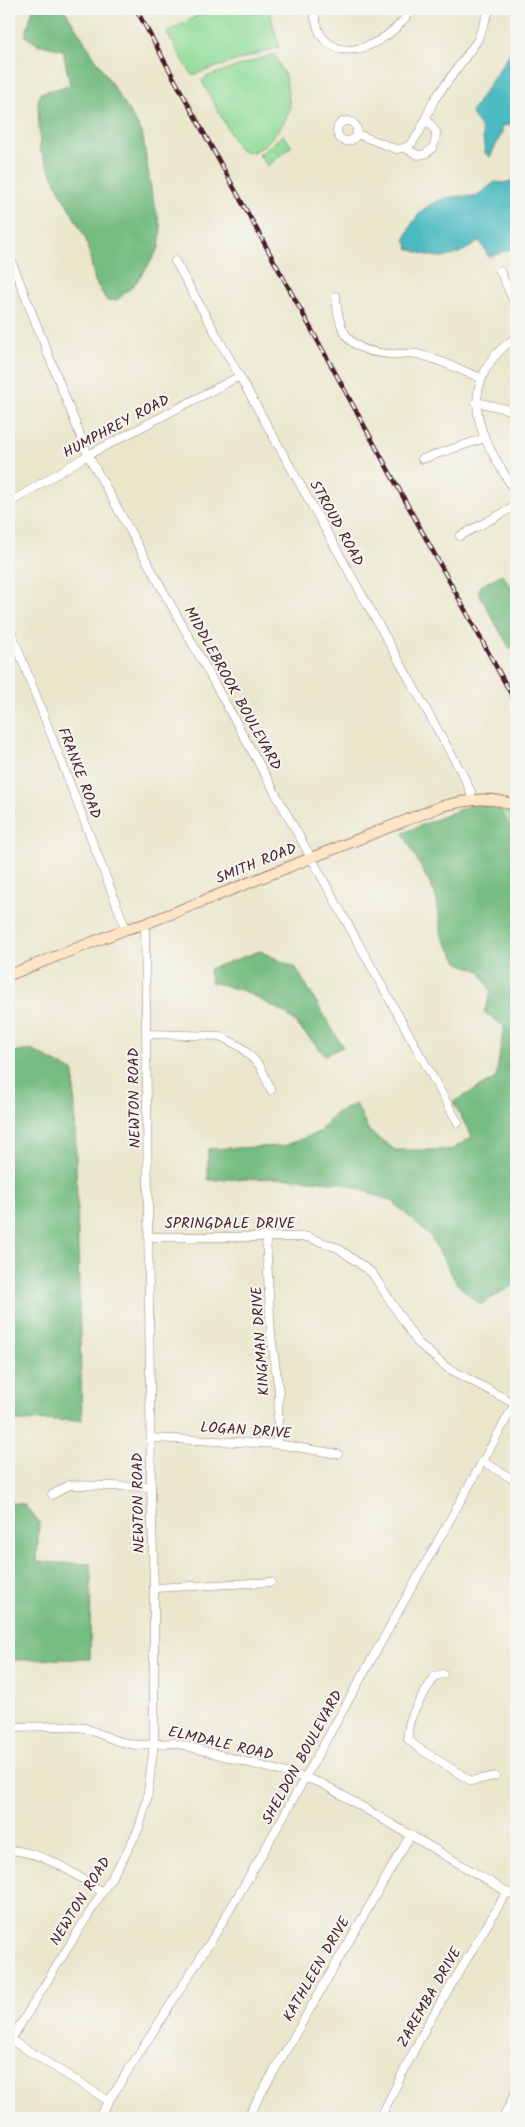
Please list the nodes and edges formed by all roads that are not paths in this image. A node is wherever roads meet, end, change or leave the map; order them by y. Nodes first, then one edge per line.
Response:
1 (312, 9) edge
2 (410, 9) edge
3 (490, 9) edge
4 (426, 118) junction
5 (357, 134) dead end
6 (405, 148) junction
7 (9, 255) edge
8 (175, 261) dead end
9 (500, 271) dead end
10 (336, 296) dead end
11 (516, 306) edge
12 (516, 338) edge
13 (238, 377) junction
14 (482, 378) junction
15 (476, 402) junction
16 (516, 411) edge
17 (484, 438) junction
18 (88, 456) junction
19 (422, 459) dead end
20 (516, 494) edge
21 (9, 503) edge
22 (516, 506) edge
23 (460, 536) dead end
24 (9, 626) edge
25 (471, 800) junction
26 (516, 806) edge
27 (311, 857) junction
28 (145, 924) junction
29 (126, 929) junction
30 (9, 975) edge
31 (147, 1034) junction
32 (271, 1090) dead end
33 (458, 1123) dead end
34 (266, 1236) junction
35 (150, 1237) junction
36 (516, 1403) edge
37 (150, 1438) junction
38 (277, 1444) junction
39 (338, 1454) dead end
40 (484, 1462) junction
41 (516, 1481) edge
42 (151, 1486) junction
43 (52, 1495) dead end
44 (271, 1582) dead end
45 (154, 1588) junction
46 (444, 1674) dead end
47 (9, 1727) edge
48 (154, 1743) junction
49 (494, 1776) dead end
50 (306, 1778) junction
51 (411, 1834) junction
52 (9, 1850) edge
53 (101, 1891) junction
54 (507, 1892) junction
55 (516, 1897) edge
56 (10, 2041) edge
57 (516, 2092) edge
58 (109, 2101) junction
59 (98, 2118) edge
60 (247, 2118) edge
61 (380, 2118) edge
62 (503, 2118) edge

1 - 2 street
3 - 4 street
4 - 6 street
4 - 6 street
5 - 6 street
7 - 18 street, MIDDLEBROOK BOULEVARD
8 - 13 street, STROUD ROAD
9 - 11 street
10 - 14 street
12 - 14 street
13 - 18 street, HUMPHREY ROAD
13 - 25 street, STROUD ROAD
14 - 15 street
15 - 16 street
15 - 17 street
17 - 19 street
17 - 20 street
18 - 21 street, HUMPHREY ROAD
18 - 27 street, MIDDLEBROOK BOULEVARD
22 - 23 street
24 - 29 street, FRANKE ROAD
25 - 26 main road, SMITH ROAD
25 - 27 main road, SMITH ROAD
27 - 28 main road, SMITH ROAD
27 - 33 street, MIDDLEBROOK BOULEVARD
28 - 29 main road, SMITH ROAD
28 - 31 street, NEWTON ROAD
29 - 30 main road, SMITH ROAD
31 - 32 street
31 - 35 street, NEWTON ROAD
34 - 35 street, SPRINGDALE DRIVE
34 - 36 street, SPRINGDALE DRIVE
34 - 38 street, KINGMAN DRIVE
35 - 37 street, NEWTON ROAD
36 - 40 street, SHELDON BOULEVARD
37 - 38 street, LOGAN DRIVE
37 - 42 street, NEWTON ROAD
38 - 39 street, LOGAN DRIVE
40 - 41 street
40 - 50 street, SHELDON BOULEVARD
42 - 43 street
42 - 45 street, NEWTON ROAD
44 - 45 street
45 - 48 street, NEWTON ROAD
46 - 49 street
47 - 48 street, ELMDALE ROAD
48 - 50 street, ELMDALE ROAD
48 - 53 street, NEWTON ROAD
50 - 51 street, ELMDALE ROAD
50 - 58 street, SHELDON BOULEVARD
51 - 54 street, ELMDALE ROAD
51 - 60 street, KATHLEEN DRIVE
52 - 53 street
53 - 56 street, NEWTON ROAD
54 - 55 street, ELMDALE ROAD
54 - 61 street, ZAREMBA DRIVE
56 - 58 street
57 - 62 street
58 - 59 street, SHELDON BOULEVARD

